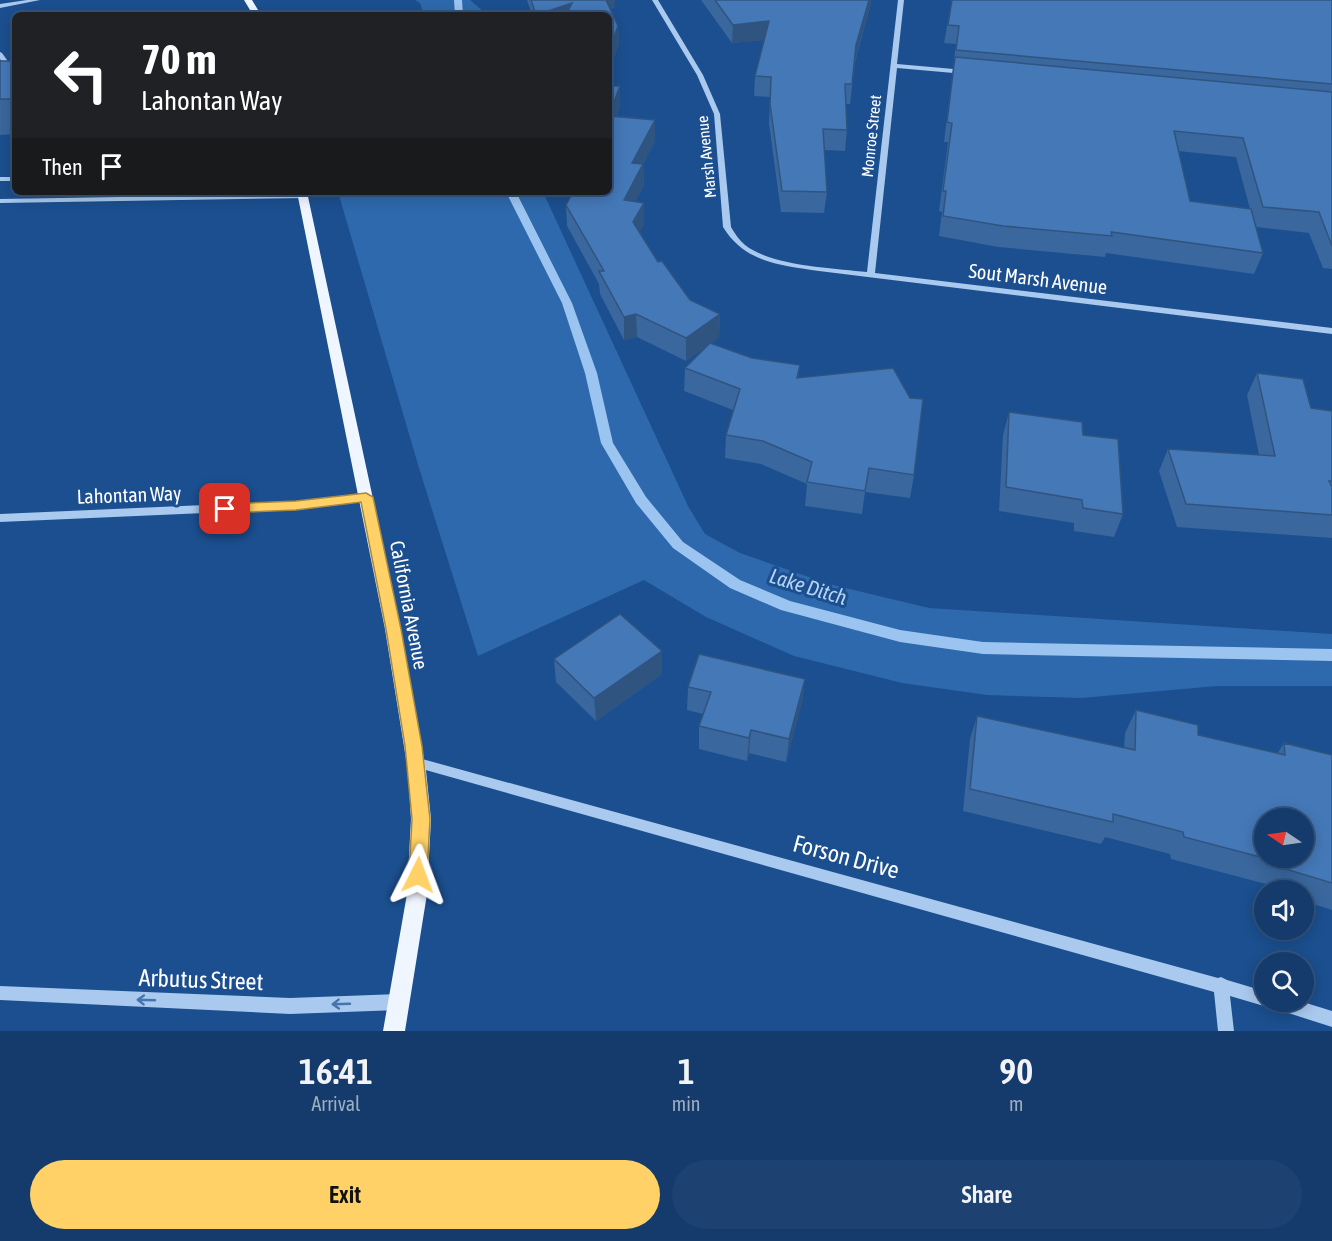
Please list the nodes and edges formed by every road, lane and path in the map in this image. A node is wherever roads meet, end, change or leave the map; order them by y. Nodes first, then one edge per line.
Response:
1 (37, 0) edge
2 (656, 0) edge
3 (902, 0) edge
4 (0, 6) edge
5 (0, 54) edge
6 (893, 66) junction
7 (12, 72) edge
8 (979, 74) edge
9 (260, 195) edge
10 (303, 195) edge
11 (0, 201) edge
12 (743, 249) joint
13 (871, 275) junction
14 (1332, 331) edge
15 (366, 497) junction
16 (0, 518) edge
17 (416, 762) junction
18 (1221, 984) junction
19 (0, 993) edge
20 (1254, 995) edge
21 (399, 1002) junction
22 (1310, 1012) edge
23 (1332, 1019) edge
24 (394, 1031) edge
25 (1226, 1031) edge

1 - 4 street
2 - 12 street, Marsh Avenue
3 - 6 street, Monroe Street
5 - 7 street
6 - 8 street
6 - 13 street, Monroe Street
9 - 11 street
10 - 15 main road, California Avenue
12 - 13 street, Sout Marsh Avenue
13 - 14 street, Sout Marsh Avenue
15 - 16 street, Lahontan Way
15 - 17 main road, California Avenue
17 - 18 street, Forson Drive
17 - 21 main road, California Avenue
18 - 20 street, Forson Drive
18 - 25 street
21 -> 19 street, Arbutus Street
21 - 24 main road, California Avenue
22 - 23 street

